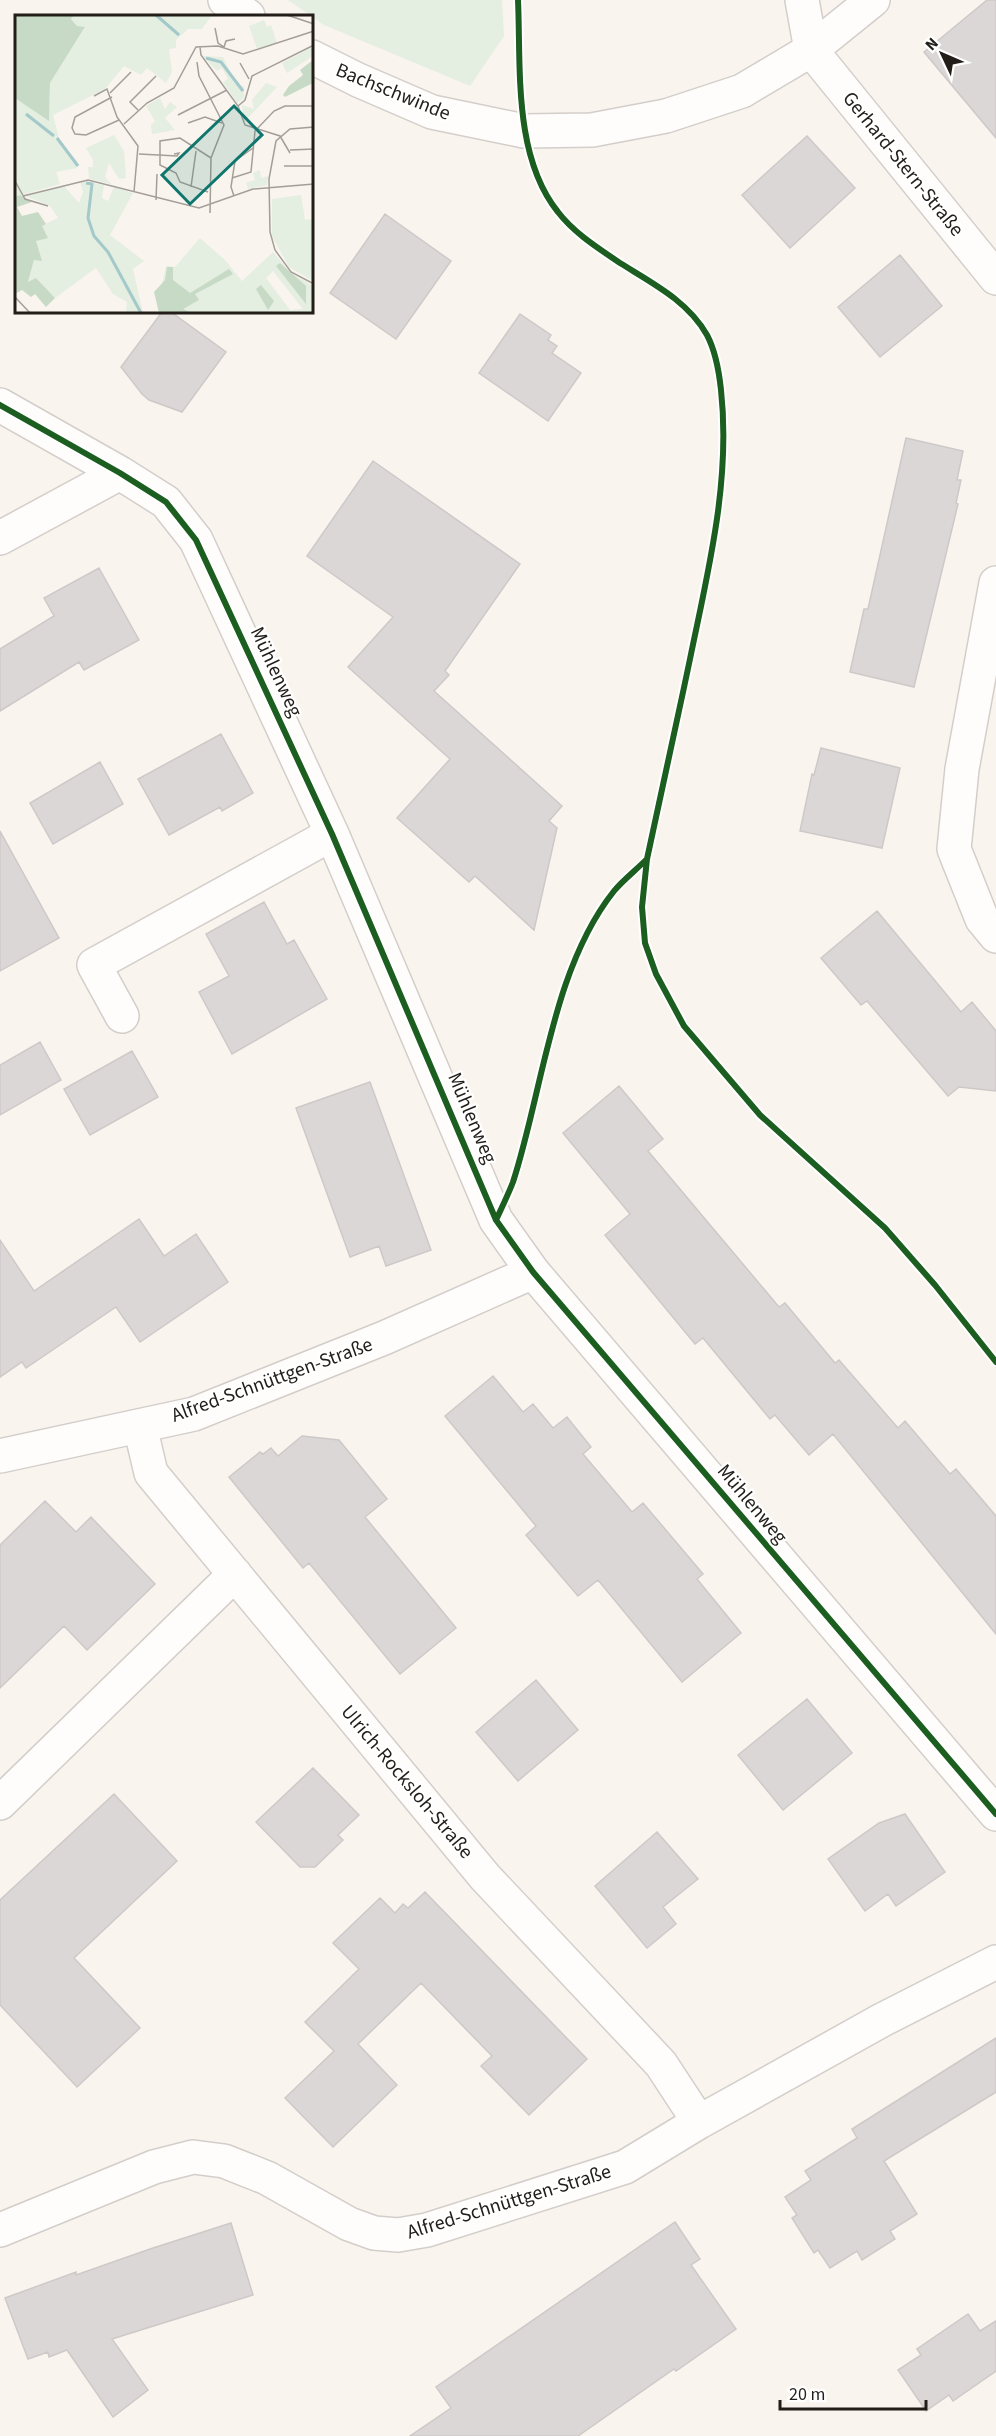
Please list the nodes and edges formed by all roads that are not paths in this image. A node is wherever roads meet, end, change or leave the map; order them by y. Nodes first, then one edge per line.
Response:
1 (225, 0) edge
2 (802, 0) edge
3 (873, 0) edge
4 (247, 15) edge
5 (811, 50) junction
6 (314, 58) edge
7 (996, 278) edge
8 (0, 405) edge
9 (120, 473) junction
10 (0, 538) edge
11 (996, 583) edge
12 (332, 834) junction
13 (996, 936) edge
14 (122, 1016) dead end
15 (533, 1272) junction
16 (140, 1426) junction
17 (0, 1456) edge
18 (235, 1574) junction
19 (0, 1803) edge
20 (996, 1814) edge
21 (996, 1962) edge
22 (699, 2122) junction
23 (0, 2230) edge

1 - 4 street
2 - 5 street
3 - 5 street, Bachschwinde
5 - 6 street, Bachschwinde
5 - 7 street, Gerhard-Stern-Straße
8 - 9 street, Mühlenweg
9 - 10 street
9 - 12 street, Mühlenweg
11 - 13 street
12 - 14 street
12 - 15 street, Mühlenweg
15 - 16 street, Alfred-Schnüttgen-Straße
15 - 20 street, Mühlenweg
16 - 17 street, Alfred-Schnüttgen-Straße
16 - 18 street, Ulrich-Rocksloh-Straße
18 - 19 street
18 - 22 street, Ulrich-Rocksloh-Straße
21 - 22 street, Alfred-Schnüttgen-Straße
22 - 23 street, Alfred-Schnüttgen-Straße

